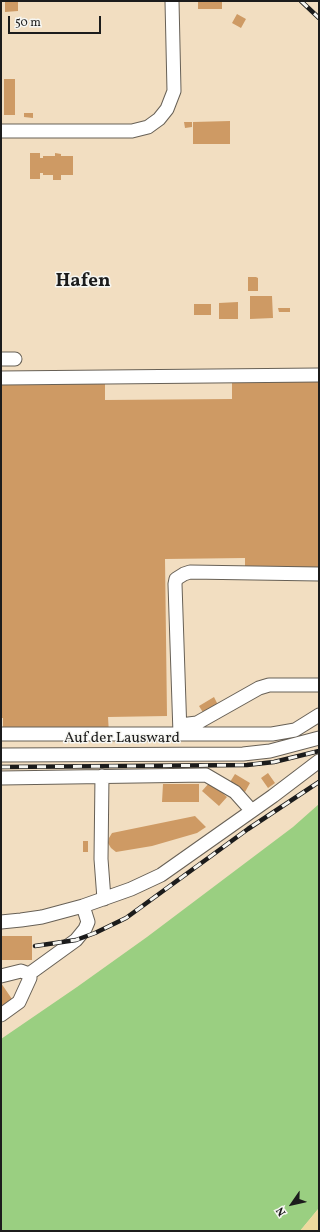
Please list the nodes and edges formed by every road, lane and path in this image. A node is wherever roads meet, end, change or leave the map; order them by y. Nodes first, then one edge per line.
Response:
1 (172, 1) edge
2 (3, 133) edge
3 (1, 359) edge
4 (14, 359) dead end
5 (319, 375) edge
6 (1, 378) edge
7 (319, 574) edge
8 (319, 685) edge
9 (319, 715) edge
10 (180, 729) junction
11 (1, 734) edge
12 (319, 738) edge
13 (1, 755) edge
14 (319, 761) edge
15 (102, 776) junction
16 (1, 778) edge
17 (252, 810) junction
18 (104, 900) junction
19 (83, 906) junction
20 (1, 922) edge
21 (29, 974) junction
22 (1, 976) edge
23 (1, 1015) edge

1 - 2 street
3 - 4 street
5 - 6 street
7 - 10 street
8 - 10 street
9 - 10 street
10 - 11 street
12 - 13 street, Auf der Lausward
14 - 17 street
15 - 16 street
15 - 17 street
15 - 18 street
17 - 18 street
18 - 19 street
19 - 20 street
19 - 21 street
21 - 22 street
21 - 23 street

